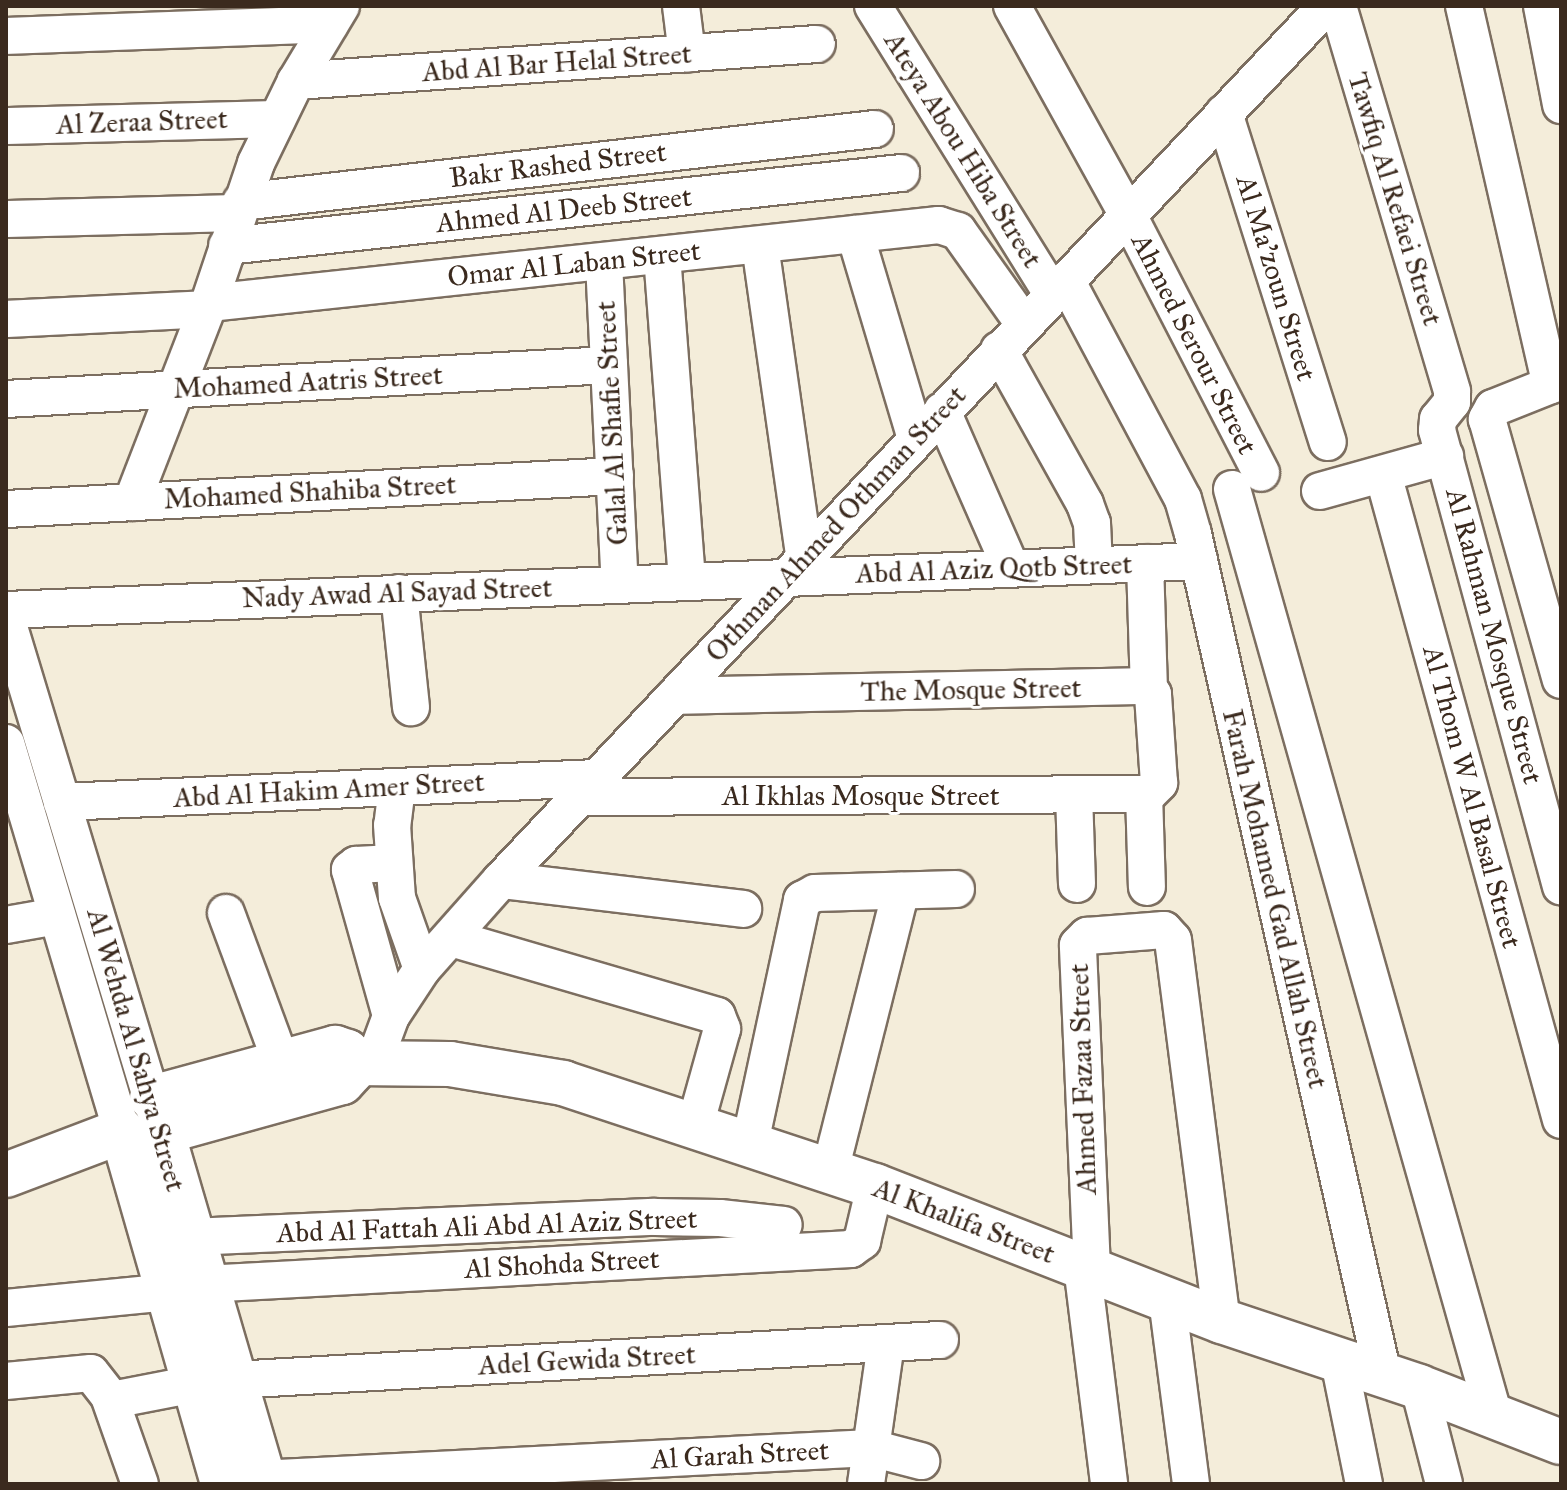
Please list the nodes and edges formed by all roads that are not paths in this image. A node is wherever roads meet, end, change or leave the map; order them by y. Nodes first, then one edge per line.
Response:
1 (681, 6) edge
2 (873, 6) edge
3 (1012, 6) edge
4 (1326, 6) edge
5 (1338, 6) edge
6 (1464, 6) edge
7 (1542, 6) edge
8 (335, 15) edge
9 (6, 36) edge
10 (817, 44) dead end
11 (687, 54) junction
12 (296, 81) junction
13 (1561, 105) edge
14 (1224, 113) junction
15 (277, 119) junction
16 (6, 126) edge
17 (875, 129) dead end
18 (901, 173) dead end
19 (1128, 215) junction
20 (6, 219) edge
21 (235, 220) junction
22 (855, 234) junction
23 (760, 245) junction
24 (662, 255) junction
25 (604, 262) junction
26 (1059, 287) junction
27 (208, 306) junction
28 (6, 319) edge
29 (1024, 324) junction
30 (999, 350) junction
31 (609, 365) junction
32 (1556, 383) edge
33 (177, 390) junction
34 (1452, 392) joint
35 (6, 399) edge
36 (942, 411) junction
37 (1146, 430) joint
38 (916, 438) junction
39 (1328, 442) dead end
40 (1445, 456) junction
41 (1383, 474) junction
42 (615, 476) junction
43 (1320, 491) dead end
44 (132, 502) junction
45 (6, 509) edge
46 (1199, 561) junction
47 (1145, 563) junction
48 (1094, 565) junction
49 (1011, 568) junction
50 (797, 569) junction
51 (687, 582) junction
52 (620, 584) junction
53 (399, 593) junction
54 (6, 610) edge
55 (6, 617) edge
56 (1561, 680) edge
57 (1149, 688) junction
58 (675, 696) junction
59 (411, 707) dead end
60 (6, 743) edge
61 (397, 787) junction
62 (587, 788) junction
63 (1074, 794) junction
64 (1144, 794) junction
65 (62, 802) junction
66 (19, 836) edge
67 (393, 863) junction
68 (501, 880) junction
69 (1077, 884) dead end
70 (1561, 886) edge
71 (1147, 887) dead end
72 (956, 889) dead end
73 (901, 891) junction
74 (743, 909) dead end
75 (226, 913) dead end
76 (57, 916) junction
77 (6, 925) edge
78 (451, 938) junction
79 (422, 969) junction
80 (391, 1016) junction
81 (281, 1062) junction
82 (363, 1063) junction
83 (1561, 1120) edge
84 (145, 1121) junction
85 (695, 1126) junction
86 (750, 1143) junction
87 (830, 1171) junction
88 (6, 1175) edge
89 (875, 1186) junction
90 (784, 1225) dead end
91 (1087, 1268) junction
92 (185, 1273) junction
93 (1167, 1299) junction
94 (6, 1308) edge
95 (1222, 1321) junction
96 (940, 1340) dead end
97 (886, 1344) junction
98 (1339, 1361) junction
99 (6, 1381) edge
100 (1401, 1381) junction
101 (213, 1382) junction
102 (110, 1399) junction
103 (1494, 1416) junction
104 (1561, 1442) edge
105 (871, 1448) junction
106 (921, 1461) dead end
107 (757, 1469) edge
108 (644, 1472) edge
109 (541, 1475) edge
110 (243, 1482) edge
111 (140, 1484) edge
112 (866, 1484) edge
113 (1109, 1484) edge
114 (1191, 1484) edge
115 (1364, 1484) edge
116 (1444, 1484) edge

1 - 11 street
2 - 26 street, Ateya Abou Hiba Street
3 - 19 street, Ahmed Serour Street
4 - 14 street, Othman Ahmed Othman Street
5 - 34 street, Tawfiq Al Refaei Street
6 - 32 street
7 - 13 street
8 - 9 street
8 - 12 street
10 - 11 street, Abd Al Bar Helal Street
11 - 12 street, Abd Al Bar Helal Street
12 - 15 street
14 - 19 street, Othman Ahmed Othman Street
14 - 39 street, Al Ma'zoun Street
15 - 16 street, Al Zeraa Street
15 - 21 street
17 - 21 street, Bakr Rashed Street
18 - 21 street, Ahmed Al Deeb Street
19 - 26 street, Othman Ahmed Othman Street
19 - 103 street, Ahmed Serour Street
20 - 21 street
21 - 27 street
22 - 23 street, Omar Al Laban Street
22 - 29 street, Omar Al Laban Street
22 - 38 street
23 - 24 street, Omar Al Laban Street
23 - 50 street
24 - 25 street, Omar Al Laban Street
24 - 51 street
25 - 27 street, Omar Al Laban Street
25 - 31 street, Galal Al Shafie Street
26 - 29 street, Othman Ahmed Othman Street
26 - 37 street, Ateya Abou Hiba Street
27 - 28 street, Omar Al Laban Street
27 - 33 street
29 - 30 street, Othman Ahmed Othman Street
30 - 36 street, Othman Ahmed Othman Street
30 - 48 street
31 - 33 street, Mohamed Aatris Street
31 - 42 street, Galal Al Shafie Street
32 - 56 street
33 - 35 street, Mohamed Aatris Street
33 - 44 street
34 - 40 street, Al Rahman Mosque Street
36 - 38 street, Othman Ahmed Othman Street
36 - 49 street
37 - 46 street, Farah Mohamed Gad Allah Street
38 - 50 street, Othman Ahmed Othman Street
40 - 41 street
40 - 70 street, Al Rahman Mosque Street
41 - 43 street
41 - 83 street, Al Thom W Al Basal Street
42 - 44 street, Mohamed Shahiba Street
42 - 52 street, Galal Al Shafie Street
44 - 45 street, Mohamed Shahiba Street
46 - 47 street, Abd Al Aziz Qotb Street
46 - 100 street, Farah Mohamed Gad Allah Street
47 - 48 street, Abd Al Aziz Qotb Street
47 - 57 street
48 - 49 street, Abd Al Aziz Qotb Street
49 - 50 street, Abd Al Aziz Qotb Street
50 - 51 street, Nady Awad Al Sayad Street
50 - 58 street, Othman Ahmed Othman Street
51 - 52 street, Nady Awad Al Sayad Street
52 - 53 street, Nady Awad Al Sayad Street
53 - 54 street, Nady Awad Al Sayad Street
53 - 59 street
55 - 65 street, Al Wehda Al Sahya Street
57 - 58 street, The Mosque Street
57 - 64 street
58 - 62 street, Othman Ahmed Othman Street
60 - 66 street, Al Wehda Al Sahya Street
61 - 62 street, Abd Al Hakim Amer Street
61 - 65 street, Abd Al Hakim Amer Street
61 - 67 street
62 - 63 street, Al Ikhlas Mosque Street
62 - 68 street, Othman Ahmed Othman Street
63 - 64 street, Al Ikhlas Mosque Street
63 - 69 street
64 - 71 street
65 - 84 street, Al Wehda Al Sahya Street
66 - 76 street, Al Wehda Al Sahya Street
67 - 79 street
67 - 80 street
68 - 74 street
68 - 78 street, Othman Ahmed Othman Street
72 - 73 street
73 - 86 street
73 - 87 street
75 - 81 street
76 - 77 street
76 - 84 street, Al Wehda Al Sahya Street
78 - 79 street, Othman Ahmed Othman Street
78 - 85 street
79 - 80 street, Othman Ahmed Othman Street
80 - 82 street, Othman Ahmed Othman Street
81 - 82 main road, Al Khalifa Street
81 - 84 main road, Al Khalifa Street
82 - 84 main road
82 - 85 main road, Al Khalifa Street
84 - 88 main road
84 - 92 main road, Al Wehda Al Sahya Street
85 - 86 main road, Al Khalifa Street
86 - 87 main road, Al Khalifa Street
87 - 89 main road, Al Khalifa Street
89 - 91 main road, Al Khalifa Street
89 - 92 street, Al Shohda Street
90 - 92 street, Abd Al Fattah Ali Abd Al Aziz Street
91 - 93 main road, Al Khalifa Street
91 - 95 street, Ahmed Fazaa Street
91 - 113 street, Ahmed Fazaa Street
92 - 94 street
92 - 101 main road, Al Wehda Al Sahya Street
93 - 95 main road, Al Khalifa Street
93 - 114 street
95 - 98 main road, Al Khalifa Street
96 - 97 street, Adel Gewida Street
97 - 101 street, Adel Gewida Street
97 - 105 street
98 - 100 main road, Al Khalifa Street
98 - 115 street
99 - 102 street
100 - 103 main road, Al Khalifa Street
100 - 116 street, Farah Mohamed Gad Allah Street
101 - 102 street, Adel Gewida Street
101 - 110 main road, Al Wehda Al Sahya Street
102 - 111 street
103 - 104 main road, Al Khalifa Street
105 - 106 street, Al Garah Street
105 - 107 street, Al Garah Street
105 - 112 street
107 - 108 street, Al Garah Street
108 - 109 street, Al Garah Street
109 - 110 street, Al Garah Street

